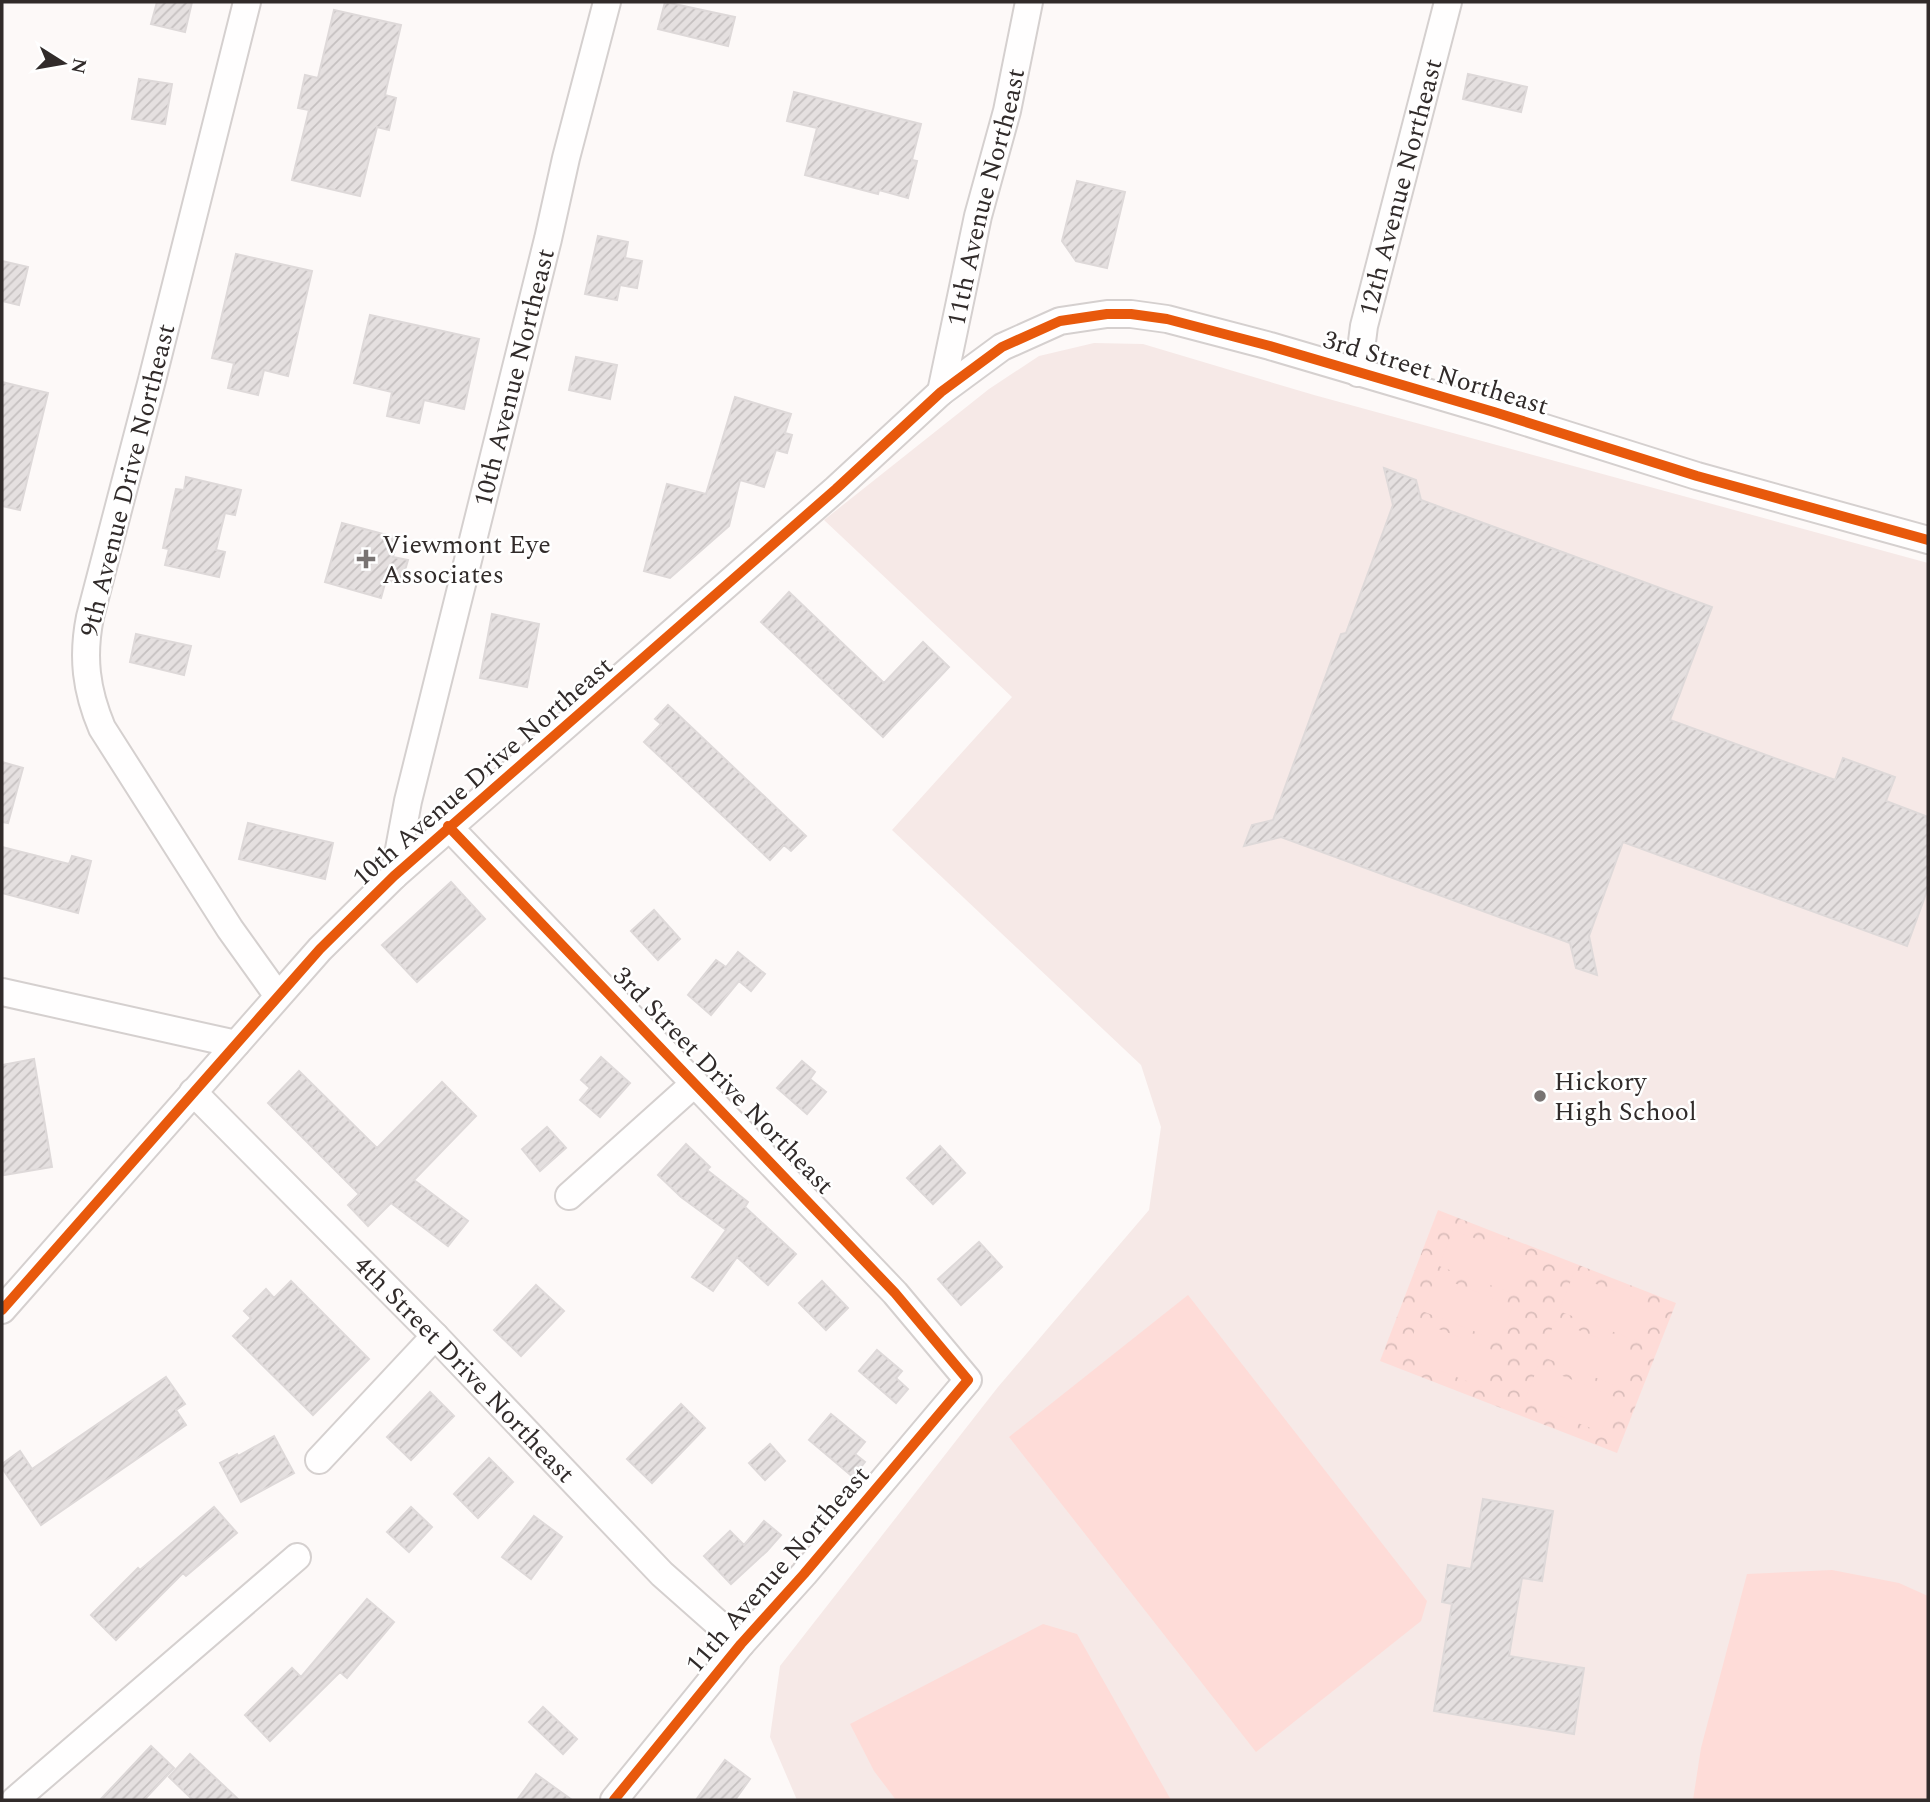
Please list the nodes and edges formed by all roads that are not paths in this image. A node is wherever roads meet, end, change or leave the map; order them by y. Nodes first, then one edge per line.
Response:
1 (247, 2) edge
2 (607, 2) edge
3 (1029, 2) edge
4 (1448, 2) edge
5 (1358, 373) junction
6 (941, 392) junction
7 (1928, 540) edge
8 (448, 826) junction
9 (394, 876) junction
10 (2, 992) edge
11 (278, 996) junction
12 (236, 1044) junction
13 (695, 1083) junction
14 (193, 1092) junction
15 (569, 1196) dead end
16 (2, 1310) edge
17 (435, 1336) junction
18 (960, 1370) joint
19 (319, 1460) dead end
20 (297, 1557) dead end
21 (741, 1644) junction
22 (15, 1800) edge
23 (614, 1800) edge

1 - 11 street, 9th Avenue Drive Northeast
2 - 9 street, 10th Avenue Northeast
3 - 6 street, 11th Avenue Northeast
4 - 5 street, 12th Avenue Northeast
5 - 6 street, 3rd Street Northeast
5 - 7 street, 3rd Street Northeast
6 - 8 street, 10th Avenue Drive Northeast
8 - 9 street, 10th Avenue Drive Northeast
8 - 13 street, 3rd Street Drive Northeast
9 - 11 street, 10th Avenue Drive Northeast
10 - 12 street
11 - 12 street, 10th Avenue Drive Northeast
12 - 14 street, 10th Avenue Drive Northeast
13 - 15 street
13 - 18 street, 3rd Street Drive Northeast
14 - 16 street, 10th Avenue Drive Northeast
14 - 17 street, 4th Street Drive Northeast
17 - 19 street
17 - 21 street, 4th Street Drive Northeast
18 - 21 street, 11th Avenue Northeast
20 - 22 street
21 - 23 street, 11th Avenue Northeast

